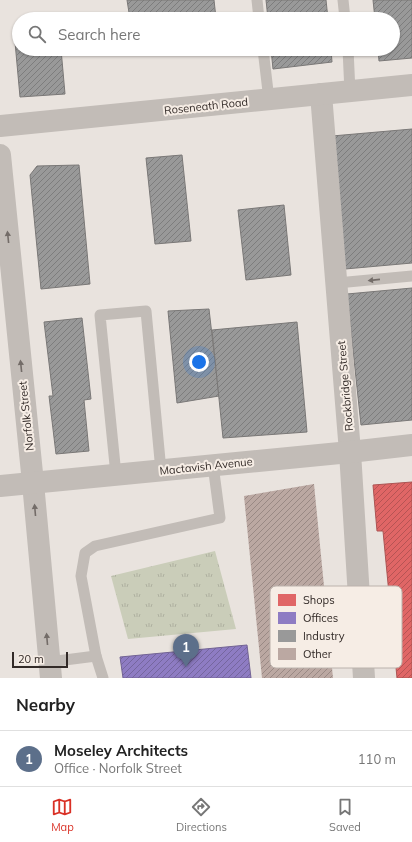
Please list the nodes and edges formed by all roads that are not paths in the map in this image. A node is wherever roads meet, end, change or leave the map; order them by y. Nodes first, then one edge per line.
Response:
1 (257, 0) edge
2 (343, 0) edge
3 (258, 12) edge
4 (344, 12) edge
5 (264, 56) edge
6 (348, 56) edge
7 (412, 85) edge
8 (350, 92) junction
9 (322, 94) junction
10 (269, 100) junction
11 (0, 126) edge
12 (0, 155) edge
13 (412, 276) edge
14 (336, 283) junction
15 (412, 445) edge
16 (350, 452) junction
17 (213, 465) junction
18 (161, 471) junction
19 (116, 475) junction
20 (33, 483) junction
21 (0, 486) edge
22 (358, 586) edge
23 (96, 656) junction
24 (363, 668) edge
25 (50, 670) edge
26 (103, 678) edge
27 (364, 678) edge

1 - 3 lane
2 - 4 lane
5 - 10 lane
6 - 8 lane
7 - 8 street, Roseneath Road
8 - 9 street, Roseneath Road
9 - 10 street, Roseneath Road
9 - 14 street, Rockbridge Street
10 - 11 street, Roseneath Road
20 -> 12 street, Norfolk Street
13 -> 14 lane
14 - 16 street, Rockbridge Street
15 - 16 street, Mactavish Avenue
16 - 17 street, Mactavish Avenue
16 - 22 street, Rockbridge Street
17 - 18 street, Mactavish Avenue
17 - 23 lane
18 - 19 street, Mactavish Avenue
18 - 19 lane
19 - 20 street, Mactavish Avenue
20 - 21 street, Mactavish Avenue
25 -> 20 street, Norfolk Street
23 - 25 lane
23 - 26 lane
24 - 27 street, Rockbridge Street

